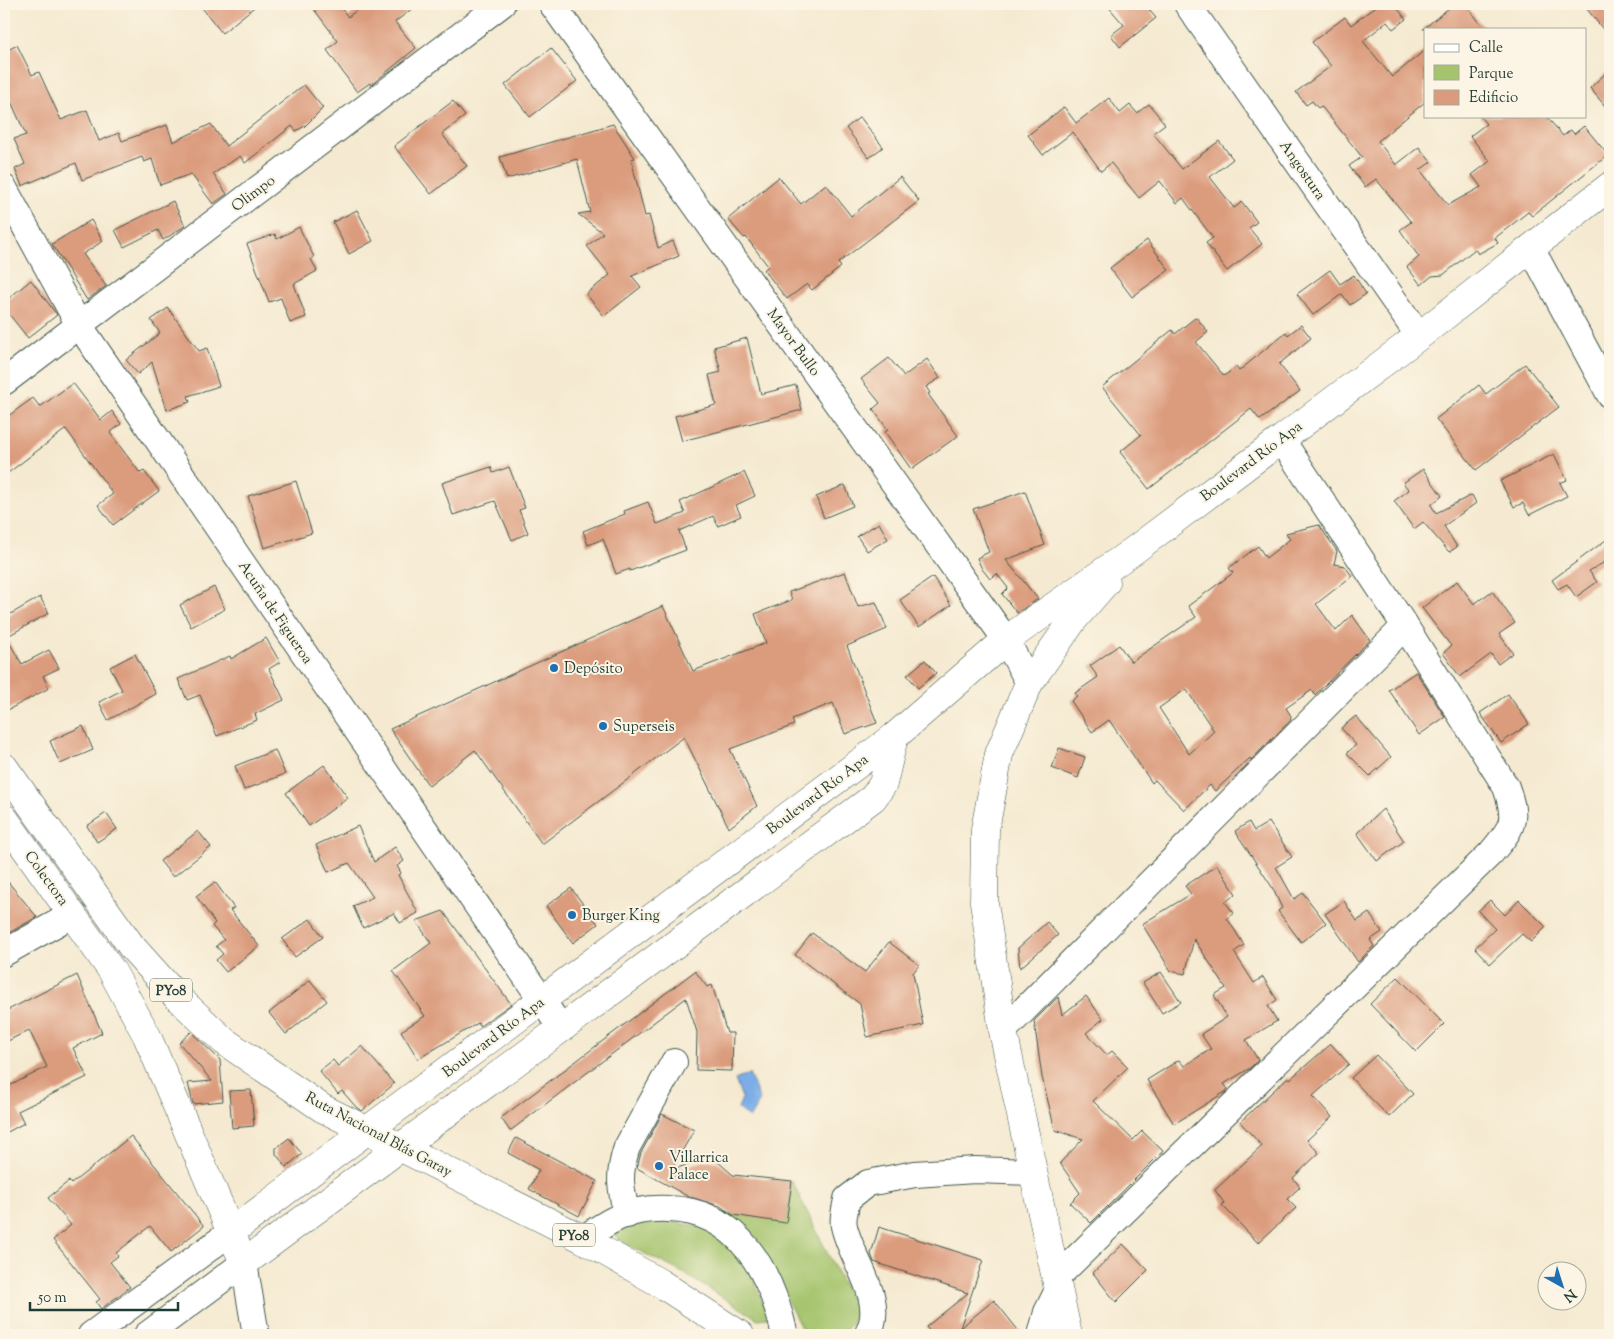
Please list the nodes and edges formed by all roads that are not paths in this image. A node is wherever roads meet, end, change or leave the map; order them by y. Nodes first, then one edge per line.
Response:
1 (502, 4) edge
2 (552, 4) edge
3 (1187, 4) edge
4 (1610, 186) edge
5 (4, 188) edge
6 (1531, 248) junction
7 (80, 325) junction
8 (1419, 336) junction
9 (4, 382) edge
10 (1610, 395) edge
11 (1281, 439) junction
12 (1133, 551) junction
13 (1405, 626) junction
14 (1006, 640) junction
15 (1029, 683) junction
16 (894, 736) junction
17 (4, 767) edge
18 (4, 818) edge
19 (73, 914) junction
20 (4, 953) edge
21 (542, 1000) junction
22 (561, 1028) junction
23 (1003, 1031) junction
24 (674, 1062) dead end
25 (367, 1131) junction
26 (400, 1146) junction
27 (1033, 1172) junction
28 (627, 1214) junction
29 (231, 1232) junction
30 (583, 1239) junction
31 (244, 1263) junction
32 (1057, 1284) junction
33 (91, 1335) edge
34 (147, 1335) edge
35 (256, 1335) edge
36 (740, 1335) edge
37 (785, 1335) edge
38 (867, 1335) edge
39 (1041, 1335) edge
40 (1068, 1335) edge

1 - 7 street, Olimpo
2 - 14 street, Mayor Bullo
3 - 8 street, Angostura
4 - 6 main road, Boulevard Río Apa
5 - 7 street, Acuña de Figueroa
6 - 8 main road, Boulevard Río Apa
6 - 10 street
7 - 9 street, Olimpo
7 - 21 street, Acuña de Figueroa
8 - 11 main road, Boulevard Río Apa
11 - 12 main road, Boulevard Río Apa
11 - 13 street
12 - 14 main road, Boulevard Río Apa
12 - 15 main road
13 - 23 street
13 - 32 street
14 - 15 street, Mayor Bullo
14 - 16 main road, Boulevard Río Apa
15 - 23 main road
16 - 21 main road, Boulevard Río Apa
16 - 22 main road, Boulevard Río Apa
17 - 25 main road, Ruta Nacional Blás Garay / PY08
18 - 19 main road, Colectora
19 - 20 street
19 - 29 main road, Colectora
21 - 22 street, Acuña de Figueroa
21 - 25 main road, Boulevard Río Apa
22 - 26 main road, Boulevard Río Apa
23 - 27 main road
24 - 28 street
25 - 26 main road, Ruta Nacional Blás Garay / PY08
25 - 29 main road, Boulevard Río Apa
26 - 30 main road, Ruta Nacional Blás Garay / PY08
26 - 31 main road, Boulevard Río Apa
27 - 32 main road
27 - 38 street
28 - 30 street
28 - 37 street
29 - 31 main road, Colectora
29 - 33 street, Boulevard Río Apa
30 - 36 main road, Ruta Nacional Blás Garay / PY08
31 - 34 street, Boulevard Río Apa
31 - 35 street
32 - 39 street
32 - 40 main road

